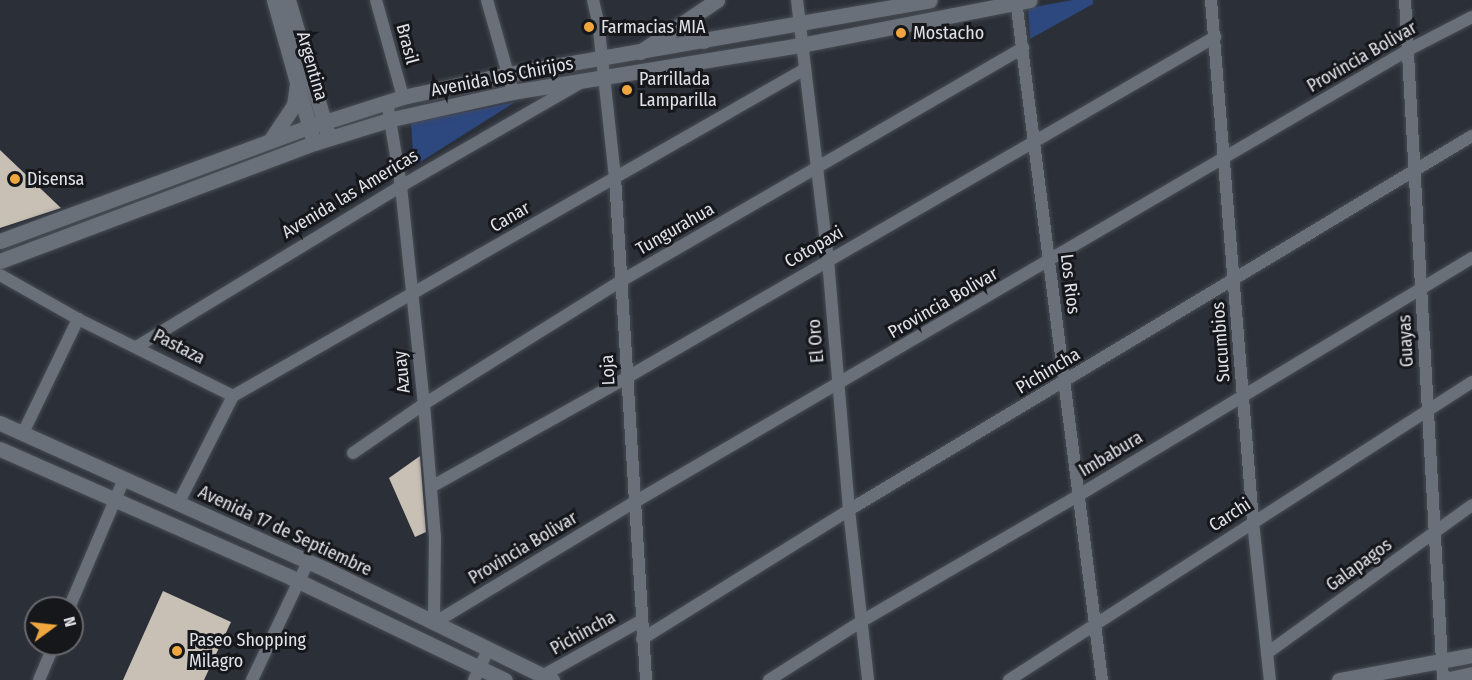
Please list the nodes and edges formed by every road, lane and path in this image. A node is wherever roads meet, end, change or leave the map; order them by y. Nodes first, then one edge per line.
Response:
1 (274, 0) edge
2 (288, 0) edge
3 (376, 0) edge
4 (487, 0) edge
5 (593, 0) edge
6 (797, 0) edge
7 (930, 0) edge
8 (1211, 0) edge
9 (1405, 0) edge
10 (1021, 1) edge
11 (711, 2) edge
12 (692, 17) junction
13 (1472, 17) edge
14 (800, 24) junction
15 (1215, 37) junction
16 (704, 41) junction
17 (801, 45) junction
18 (1023, 48) junction
19 (1410, 50) junction
20 (639, 52) junction
21 (602, 58) junction
22 (805, 69) junction
23 (508, 74) junction
24 (604, 78) junction
25 (585, 81) junction
26 (297, 84) junction
27 (513, 92) junction
28 (403, 97) junction
29 (387, 102) junction
30 (392, 119) junction
31 (316, 124) junction
32 (1472, 136) edge
33 (329, 137) junction
34 (270, 141) junction
35 (1034, 141) junction
36 (314, 143) junction
37 (1225, 159) junction
38 (817, 168) junction
39 (1413, 171) junction
40 (615, 177) junction
41 (401, 186) junction
42 (0, 240) edge
43 (1472, 258) edge
44 (828, 260) junction
45 (0, 261) edge
46 (1050, 262) junction
47 (0, 275) edge
48 (1234, 280) junction
49 (621, 281) junction
50 (1422, 289) junction
51 (412, 294) junction
52 (78, 319) junction
53 (138, 346) junction
54 (626, 378) junction
55 (1065, 382) junction
56 (1472, 382) edge
57 (838, 385) junction
58 (233, 396) junction
59 (1243, 396) junction
60 (424, 404) junction
61 (1428, 411) junction
62 (0, 423) edge
63 (23, 433) junction
64 (0, 449) edge
65 (352, 453) dead end
66 (124, 479) junction
67 (431, 488) junction
68 (1079, 495) junction
69 (114, 500) junction
70 (633, 503) junction
71 (178, 504) junction
72 (1472, 505) edge
73 (849, 510) junction
74 (1253, 522) junction
75 (1433, 533) junction
76 (308, 562) junction
77 (300, 581) junction
78 (74, 596) edge
79 (642, 621) junction
80 (862, 621) junction
81 (434, 623) junction
82 (1095, 623) junction
83 (642, 639) junction
84 (488, 650) junction
85 (1267, 653) junction
86 (1472, 655) edge
87 (49, 656) edge
88 (1440, 662) junction
89 (477, 674) edge
90 (1472, 674) edge
91 (1393, 675) edge
92 (547, 678) edge
93 (39, 680) edge
94 (252, 680) edge
95 (505, 680) edge
96 (646, 680) edge
97 (769, 680) edge
98 (868, 680) edge
99 (1009, 680) edge
100 (1102, 680) edge
101 (1270, 680) edge
102 (1339, 680) edge
103 (1443, 680) edge

1 - 26 main road, Argentina
2 - 31 main road, Argentina
3 - 28 street, Brasil
4 - 23 street
5 - 21 street, Loja
6 - 14 street, El Oro
7 - 14 main road, Avenida los Chirijos
8 - 15 street, Sucumbios
9 - 19 street, Guayas
10 - 17 main road, Avenida los Chirijos
10 - 18 street, Los Rios
11 - 12 main road
12 - 16 main road
12 - 20 main road
13 - 19 street, Provincia Bolivar
14 - 16 main road, Avenida los Chirijos
14 - 17 street, El Oro
15 - 35 street, Cotopaxi
15 - 37 street, Sucumbios
16 - 20 main road, Avenida los Chirijos
17 - 22 street, El Oro
17 - 24 main road, Avenida los Chirijos
18 - 35 street, Los Rios
18 - 38 street, Tungurahua
19 - 37 street, Provincia Bolivar
19 - 39 street, Guayas
20 - 21 main road, Avenida los Chirijos
21 - 23 main road, Avenida los Chirijos
21 - 24 street, Loja
22 - 38 street, El Oro
22 - 40 street, Canar
23 - 27 street
23 - 28 main road, Avenida los Chirijos
24 - 25 main road, Avenida los Chirijos
24 - 40 street, Loja
25 - 27 main road, Avenida los Chirijos
25 - 41 street, Avenida las Americas
26 - 31 main road, Argentina
26 - 34 main road
27 - 30 main road, Avenida los Chirijos
28 - 29 main road, Avenida los Chirijos
29 - 30 street
29 - 31 main road, Avenida los Chirijos
30 - 33 main road, Avenida los Chirijos
30 - 41 street, Azuay
31 - 33 main road, Argentina
31 - 34 main road, Avenida los Chirijos
31 - 36 main road, Argentina
32 - 39 street, Pichincha
33 - 36 main road, Avenida los Chirijos
34 - 42 main road, Avenida los Chirijos
35 - 44 street, Cotopaxi
35 - 46 street, Los Rios
36 - 45 main road, Avenida los Chirijos
37 - 46 street, Provincia Bolivar
37 - 48 street, Sucumbios
38 - 44 street, El Oro
38 - 49 street, Tungurahua
39 - 48 street, Pichincha
39 - 50 street, Guayas
40 - 49 street, Loja
40 - 51 street, Canar
41 - 51 street, Azuay
41 - 53 street, Avenida las Americas
43 - 50 street, Imbabura
44 - 54 street, Cotopaxi
44 - 57 street, El Oro
46 - 55 street, Los Rios
46 - 57 street, Provincia Bolivar
47 - 52 street, Pastaza
48 - 55 street, Pichincha
48 - 59 street, Sucumbios
49 - 54 street, Loja
49 - 60 street, Tungurahua
50 - 59 street, Imbabura
50 - 61 street, Guayas
51 - 58 street, Canar
51 - 60 street, Azuay
52 - 53 street, Pastaza
52 - 63 street
53 - 58 street, Pastaza
54 - 67 street, Cotopaxi
54 - 70 street, Loja
55 - 68 street, Los Rios
55 - 73 street, Pichincha
56 - 61 street, Carchi
57 - 70 street, Provincia Bolivar
57 - 73 street, El Oro
58 - 71 street
59 - 68 street, Imbabura
59 - 74 street, Sucumbios
60 - 65 street, Tungurahua
60 - 67 street, Azuay
61 - 74 street, Carchi
61 - 75 street, Guayas
62 - 63 main road, Avenida 17 de Septiembre
63 - 66 main road, Avenida 17 de Septiembre
64 - 69 main road
66 - 69 street
66 - 71 main road, Avenida 17 de Septiembre
67 - 81 street, Azuay
68 - 80 street, Imbabura
68 - 82 street, Los Rios
69 - 77 main road
69 - 78 street
70 - 79 street, Loja
70 - 81 street, Provincia Bolivar
71 - 76 main road, Avenida 17 de Septiembre
72 - 75 street, Galapagos
73 - 80 street, El Oro
73 - 83 street, Pichincha
74 - 82 street, Carchi
74 - 85 street, Sucumbios
75 - 85 street, Galapagos
75 - 88 street, Guayas
76 - 77 street
76 - 81 main road, Avenida 17 de Septiembre
77 - 89 main road
77 - 94 street
79 - 83 street, Loja
79 - 92 street, Pichincha
80 - 97 street, Imbabura
80 - 98 street, El Oro
81 - 84 main road, Avenida 17 de Septiembre
82 - 99 street, Carchi
82 - 100 street, Los Rios
83 - 96 street, Loja
84 - 89 street
84 - 92 main road, Avenida 17 de Septiembre
85 - 101 street, Sucumbios
86 - 88 main road
87 - 93 street
88 - 91 main road
88 - 103 street, Guayas
89 - 95 main road
90 - 103 main road
91 - 102 main road

